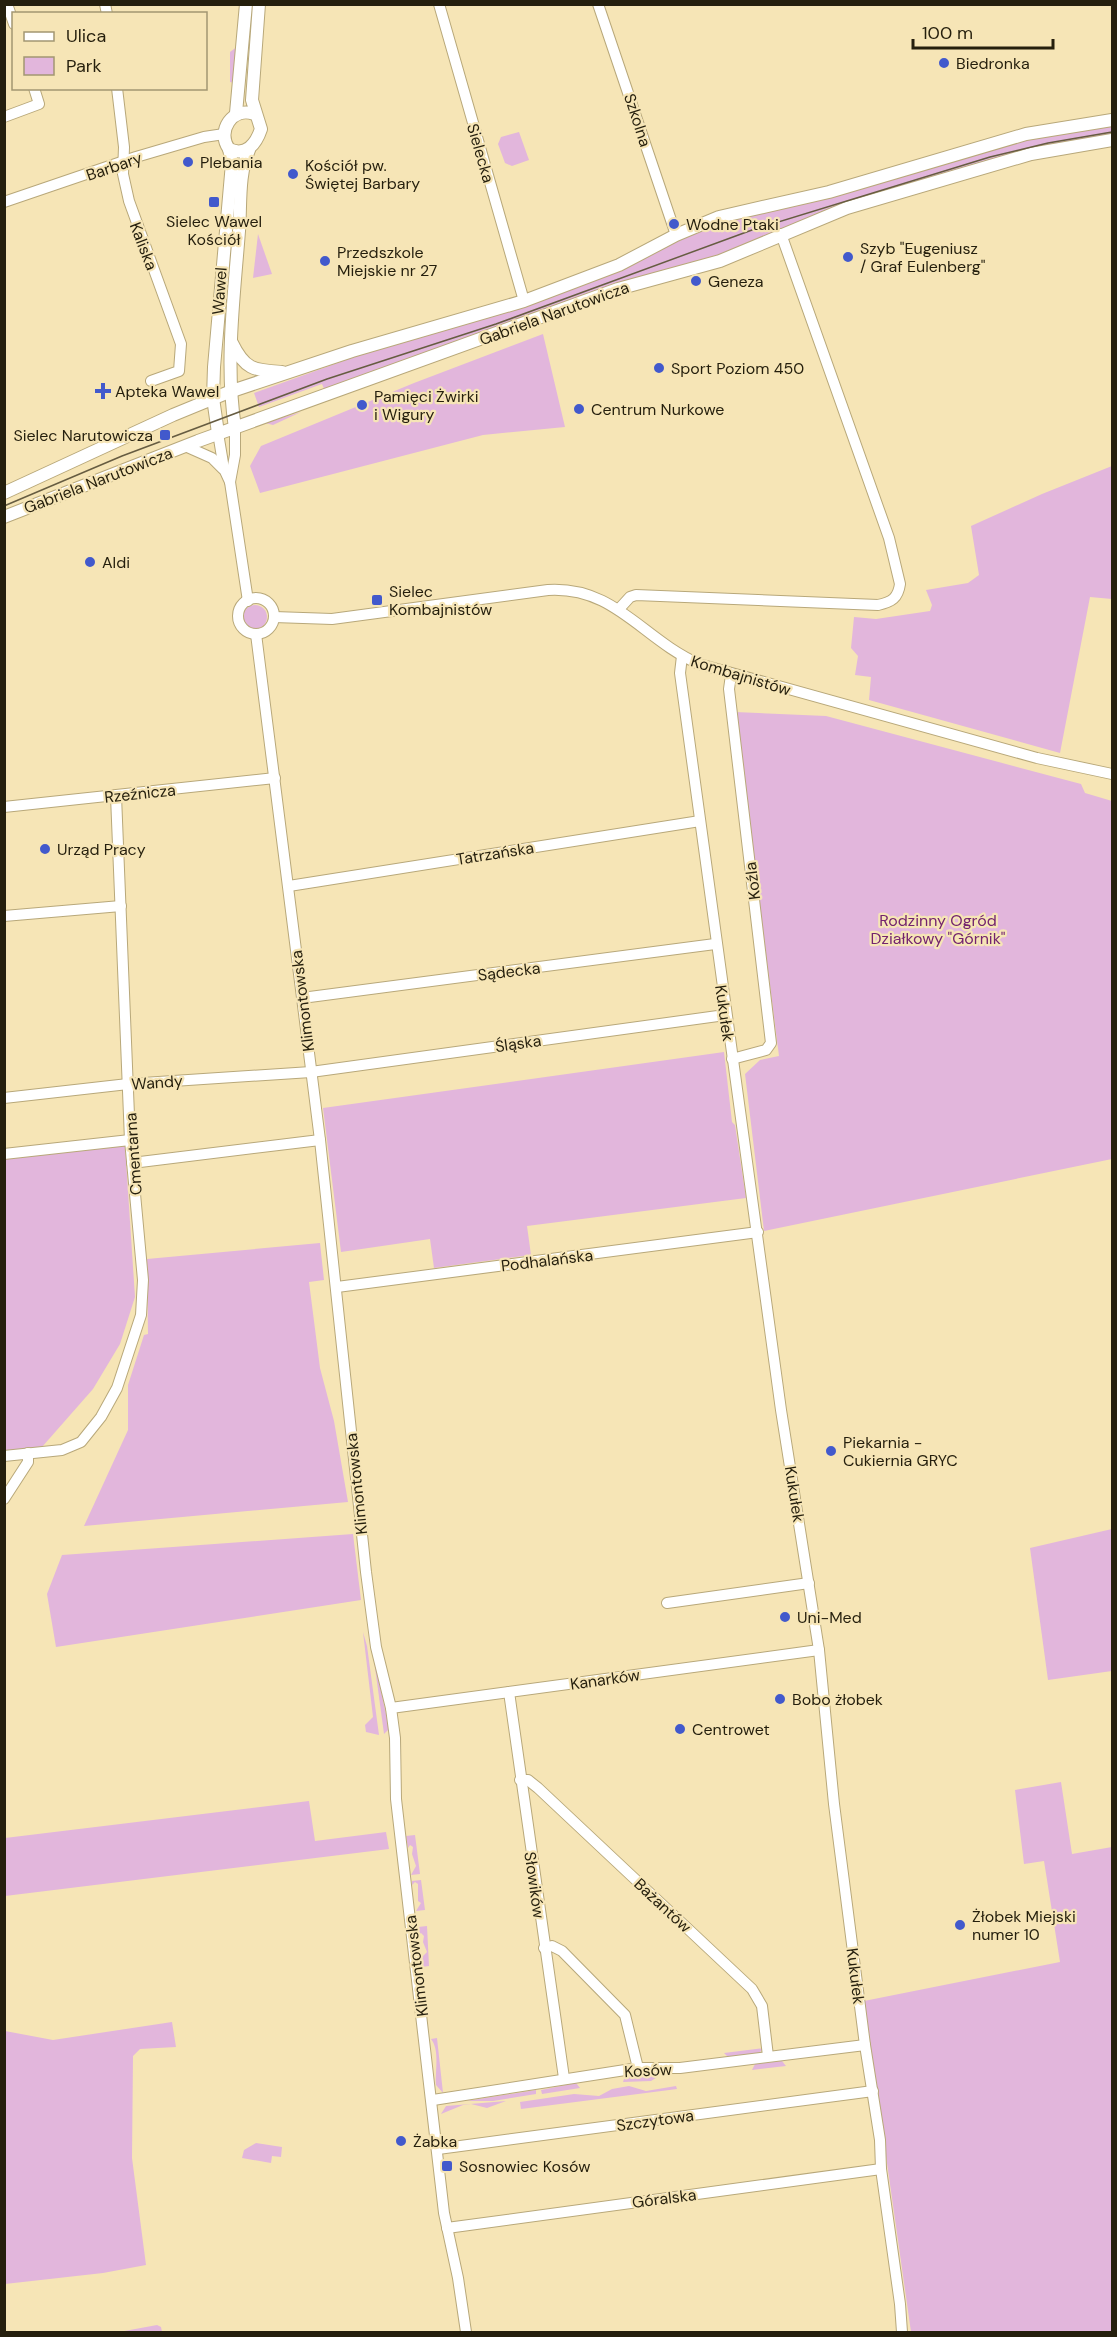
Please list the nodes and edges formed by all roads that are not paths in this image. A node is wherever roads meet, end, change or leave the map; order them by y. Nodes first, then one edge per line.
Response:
1 (7, 4) edge
2 (246, 4) edge
3 (259, 4) edge
4 (439, 4) edge
5 (598, 4) edge
6 (12, 18) edge
7 (35, 90) edge
8 (117, 90) edge
9 (236, 113) junction
10 (254, 114) junction
11 (4, 117) edge
12 (1113, 120) edge
13 (224, 134) junction
14 (1113, 140) edge
15 (229, 149) junction
16 (249, 150) junction
17 (124, 161) junction
18 (4, 202) edge
19 (781, 234) junction
20 (676, 235) junction
21 (524, 301) junction
22 (231, 340) junction
23 (286, 373) junction
24 (151, 381) dead end
25 (230, 392) junction
26 (213, 398) junction
27 (235, 428) junction
28 (218, 433) junction
29 (185, 446) junction
30 (224, 469) junction
31 (230, 482) junction
32 (4, 493) edge
33 (4, 517) edge
34 (248, 601) junction
35 (619, 609) junction
36 (274, 617) junction
37 (256, 634) junction
38 (682, 656) junction
39 (731, 675) junction
40 (1113, 774) edge
41 (275, 778) junction
42 (116, 796) junction
43 (4, 807) edge
44 (700, 821) junction
45 (289, 886) junction
46 (120, 906) junction
47 (4, 916) edge
48 (716, 944) junction
49 (302, 998) junction
50 (725, 1015) junction
51 (732, 1059) junction
52 (311, 1071) junction
53 (128, 1084) junction
54 (4, 1098) edge
55 (130, 1140) junction
56 (320, 1140) junction
57 (4, 1154) edge
58 (132, 1163) junction
59 (758, 1232) junction
60 (337, 1287) junction
61 (28, 1453) junction
62 (4, 1456) edge
63 (4, 1499) edge
64 (809, 1582) junction
65 (667, 1603) dead end
66 (819, 1650) junction
67 (509, 1692) junction
68 (392, 1708) junction
69 (520, 1780) junction
70 (544, 1948) junction
71 (865, 2044) junction
72 (768, 2056) junction
73 (638, 2068) junction
74 (564, 2078) junction
75 (873, 2091) junction
76 (433, 2100) junction
77 (438, 2149) junction
78 (881, 2169) junction
79 (447, 2228) junction
80 (466, 2332) edge
81 (902, 2332) edge

1 - 6 street
2 - 9 street
3 - 10 street
4 - 21 street, Sielecka
5 - 20 street, Szkolna
7 - 11 street
8 - 17 street, Kaliska
9 - 10 street
9 - 13 street
10 - 16 street
12 - 20 street, Gabriela Narutowicza
13 - 15 street
13 - 17 street, Barbary
14 - 19 street, Gabriela Narutowicza
15 - 16 street
15 - 26 street, Wawel
16 - 22 street, Wawel
17 - 18 street, Barbary
17 - 24 street, Kaliska
19 - 27 street, Gabriela Narutowicza
19 - 35 street
20 - 21 street, Gabriela Narutowicza
21 - 23 street, Gabriela Narutowicza
22 - 23 street, Gabriela Narutowicza
22 - 25 street, Wawel
23 - 25 street, Gabriela Narutowicza
25 - 26 street, Gabriela Narutowicza
25 - 27 street, Wawel
26 - 28 street, Wawel
26 - 32 street, Gabriela Narutowicza
27 - 28 street, Gabriela Narutowicza
27 - 31 street
28 - 29 street, Gabriela Narutowicza
28 - 30 street
29 - 30 street
29 - 33 street, Gabriela Narutowicza
30 - 31 street
31 - 34 street
34 - 36 street
34 - 37 street
35 - 36 street, Kombajnistów
35 - 38 street, Kombajnistów
36 - 37 street
37 - 41 street, Klimontowska
38 - 39 street, Kombajnistów
38 - 44 street, Kukułek
39 - 40 street, Kombajnistów
39 - 51 street, Koźla
41 - 42 street, Rzeźnicza
41 - 45 street, Klimontowska
42 - 43 street, Rzeźnicza
42 - 46 street, Cmentarna
44 - 45 street, Tatrzańska
44 - 48 street, Kukułek
45 - 49 street, Klimontowska
46 - 47 street
46 - 53 street, Cmentarna
48 - 49 street, Sądecka
48 - 50 street, Kukułek
49 - 52 street, Klimontowska
50 - 51 street, Kukułek
50 - 52 street, Śląska
51 - 59 street, Kukułek
52 - 53 street, Wandy
52 - 56 street, Klimontowska
53 - 54 street, Wandy
53 - 55 street, Cmentarna
55 - 57 street
55 - 58 street, Cmentarna
56 - 58 street
56 - 60 street, Klimontowska
58 - 61 street, Cmentarna
59 - 60 street, Podhalańska
59 - 64 street, Kukułek
60 - 68 street, Klimontowska
61 - 62 street, Cmentarna
61 - 63 street
64 - 65 street
64 - 66 street, Kukułek
66 - 67 street, Kanarków
66 - 71 street, Kukułek
67 - 68 street, Kanarków
67 - 69 street, Słowików
68 - 76 street, Klimontowska
69 - 70 street, Słowików
69 - 72 street, Bażantów
70 - 73 street
70 - 74 street, Słowików
71 - 72 street, Kosów
71 - 75 street, Kukułek
72 - 73 street, Kosów
73 - 74 street, Kosów
74 - 76 street, Kosów
75 - 77 street, Szczytowa
75 - 78 street, Kukułek
76 - 77 street, Klimontowska
77 - 79 street, Klimontowska
78 - 79 street, Góralska
78 - 81 street, Kukułek
79 - 80 street, Klimontowska

